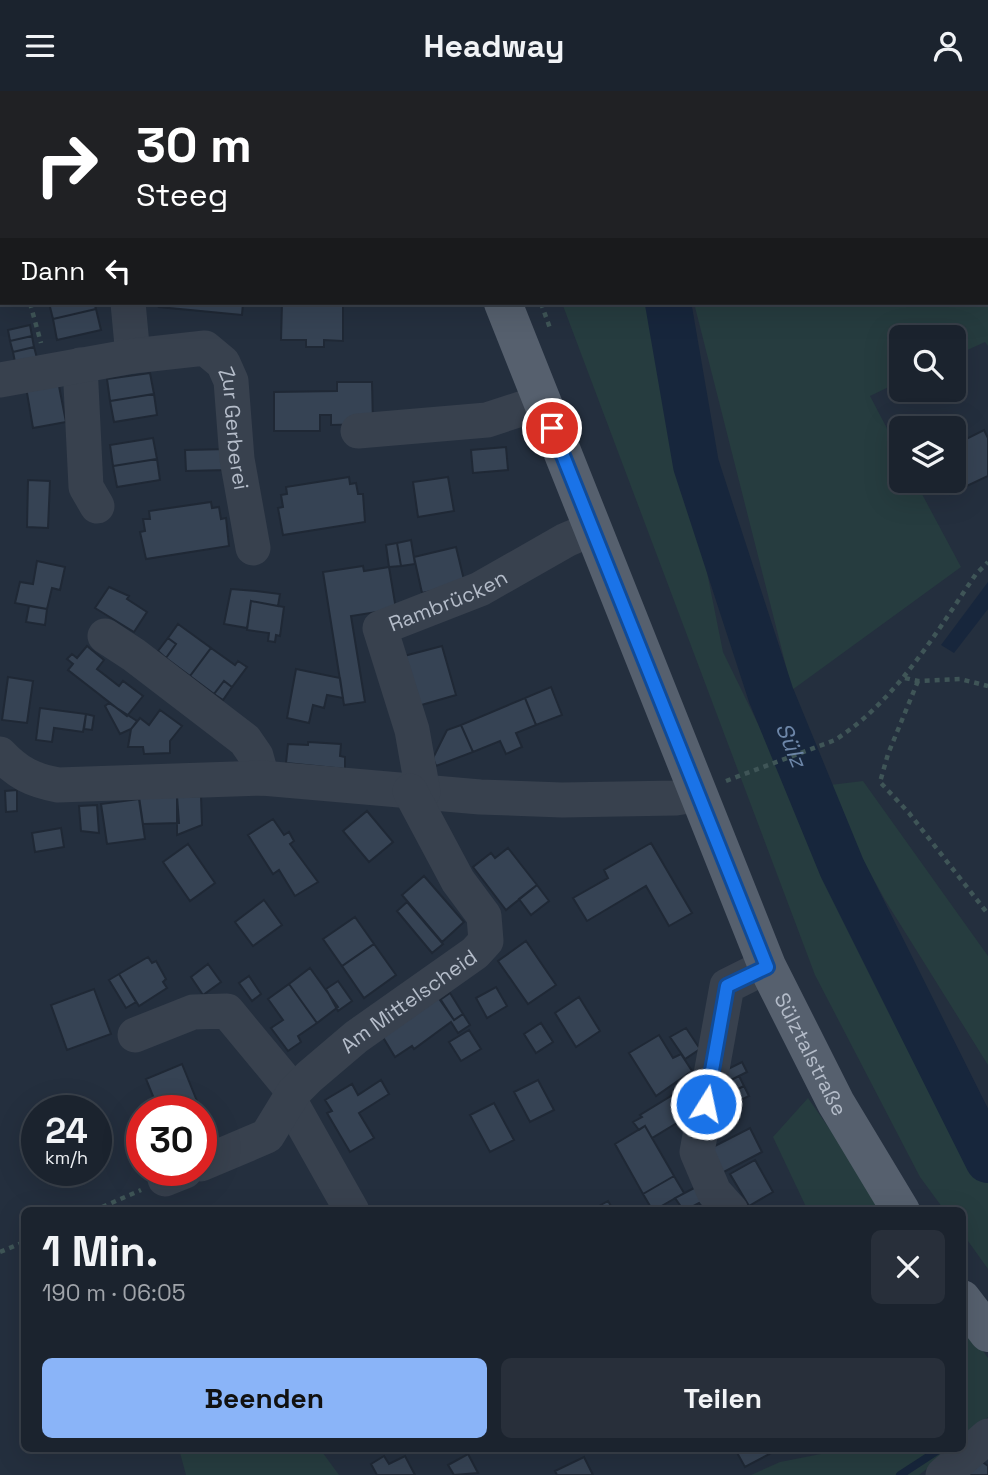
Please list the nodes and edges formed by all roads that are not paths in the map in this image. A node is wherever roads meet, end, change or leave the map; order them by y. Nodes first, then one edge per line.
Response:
1 (128, 305) edge
2 (504, 305) edge
3 (133, 356) junction
4 (63, 368) junction
5 (0, 380) edge
6 (542, 403) junction
7 (358, 431) dead end
8 (97, 506) dead end
9 (592, 529) junction
10 (253, 548) dead end
11 (105, 636) dead end
12 (0, 754) edge
13 (262, 778) junction
14 (709, 788) junction
15 (416, 792) junction
16 (767, 967) junction
17 (135, 1035) dead end
18 (292, 1096) junction
19 (217, 1157) edge
20 (350, 1207) edge
21 (727, 1207) edge
22 (899, 1207) edge
23 (966, 1304) edge
24 (988, 1333) edge
25 (988, 1436) edge
26 (943, 1475) edge

1 - 3 street
2 - 6 main road, Sülztalstraße
3 - 4 street, Zur Gerberei
3 - 10 street, Zur Gerberei
4 - 5 street, Zur Gerberei
4 - 8 street
6 - 7 street
6 - 9 main road, Sülztalstraße
9 - 14 main road, Sülztalstraße
9 - 15 street, Rambrücken
11 - 13 street
12 - 13 street
13 - 15 street
14 - 15 street
14 - 16 main road, Sülztalstraße
15 - 18 street, Am Mittelscheid
16 - 21 street
16 - 22 main road, Sülztalstraße
17 - 18 street
18 - 19 street, Am Mittelscheid
18 - 20 street
23 - 24 main road
25 - 26 street

